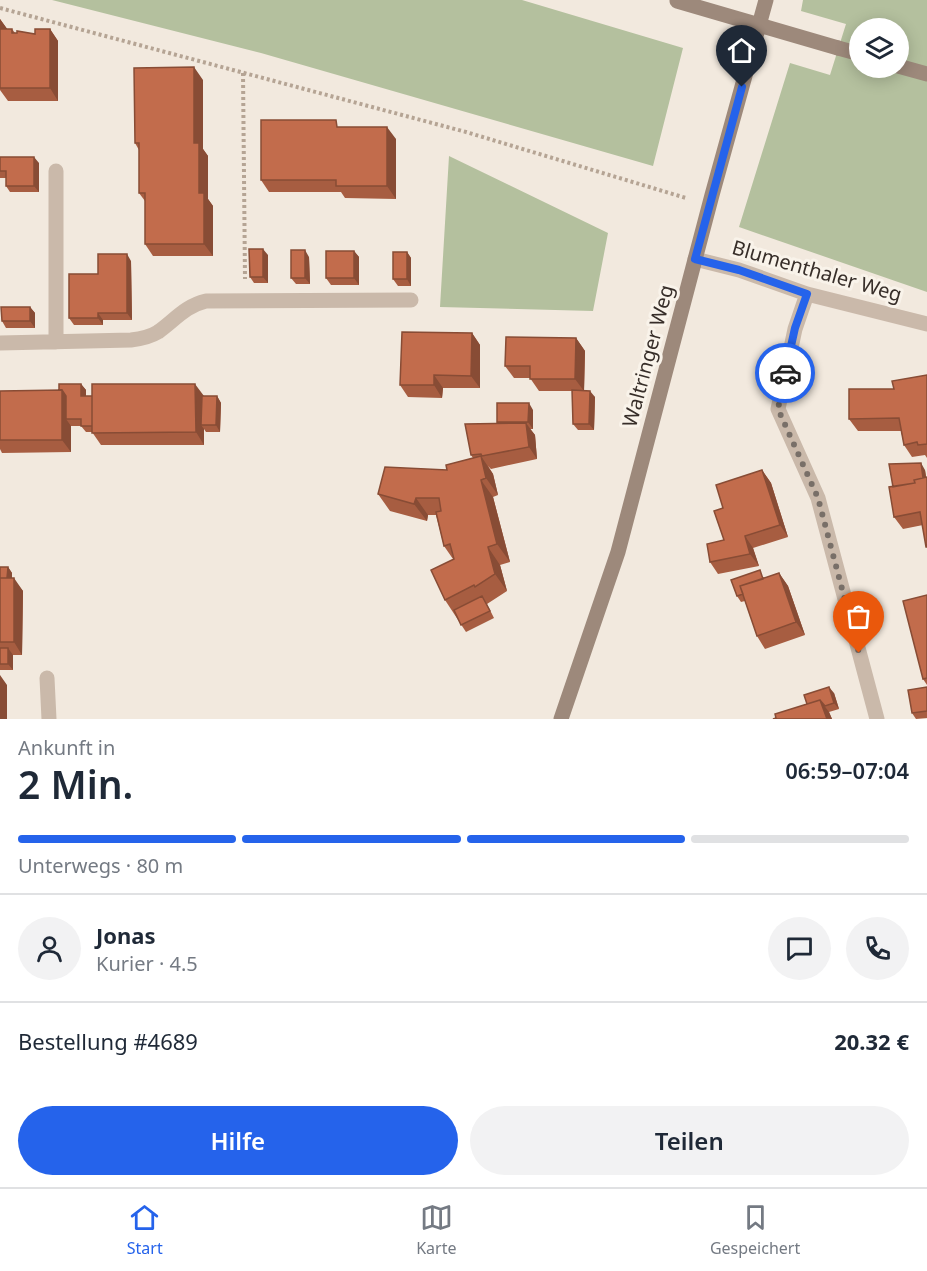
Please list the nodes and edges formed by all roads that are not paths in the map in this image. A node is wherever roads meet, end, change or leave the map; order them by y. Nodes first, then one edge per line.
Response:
1 (676, 0) edge
2 (766, 0) edge
3 (849, 51) edge
4 (909, 69) edge
5 (927, 74) edge
6 (56, 171) dead end
7 (695, 259) junction
8 (807, 294) junction
9 (411, 300) dead end
10 (927, 324) edge
11 (56, 342) junction
12 (0, 343) edge
13 (47, 678) dead end
14 (49, 719) edge
15 (561, 719) edge
16 (877, 719) edge

1 - 3 street, bridge
2 - 7 street, Waltringer Weg
4 - 5 street
6 - 11 street
7 - 8 street, Blumenthaler Weg
7 - 15 street, Waltringer Weg
8 - 10 street, Blumenthaler Weg
8 - 16 street
9 - 11 street
11 - 12 street
13 - 14 street

